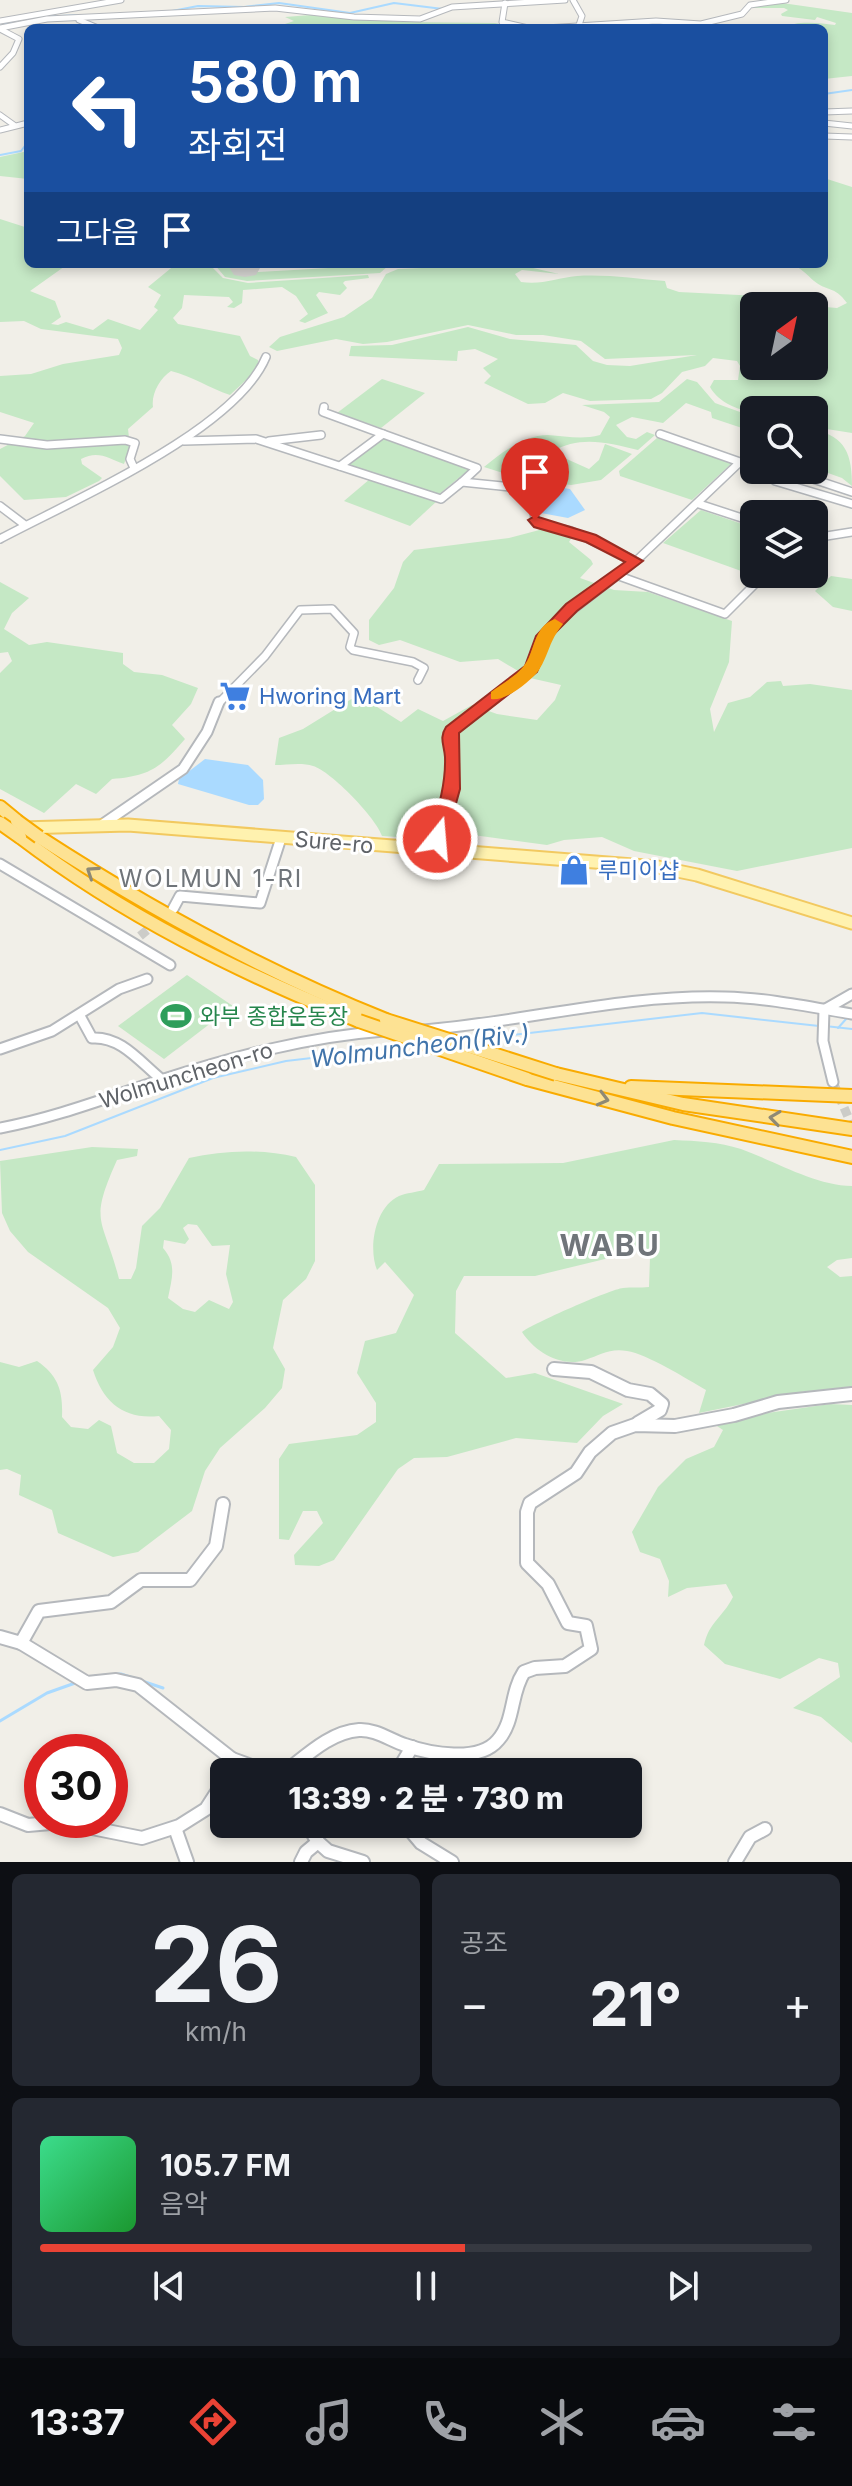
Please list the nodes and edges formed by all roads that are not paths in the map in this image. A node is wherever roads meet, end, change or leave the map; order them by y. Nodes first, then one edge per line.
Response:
1 (121, 0) edge
2 (565, 0) edge
3 (573, 0) edge
4 (786, 0) edge
5 (504, 3) edge
6 (131, 16) junction
7 (75, 17) junction
8 (84, 24) edge
9 (130, 24) edge
10 (511, 24) edge
11 (579, 24) edge
12 (598, 24) edge
13 (701, 24) edge
14 (701, 24) edge
15 (0, 25) edge
16 (0, 67) edge
17 (852, 111) edge
18 (828, 112) edge
19 (0, 115) edge
20 (828, 123) edge
21 (24, 124) edge
22 (14, 125) junction
23 (852, 126) edge
24 (0, 130) edge
25 (828, 136) edge
26 (852, 137) edge
27 (266, 357) dead end
28 (324, 407) dead end
29 (383, 434) junction
30 (660, 434) dead end
31 (321, 435) dead end
32 (0, 439) edge
33 (184, 441) junction
34 (265, 441) junction
35 (340, 466) junction
36 (134, 468) junction
37 (462, 482) junction
38 (852, 492) edge
39 (699, 504) junction
40 (852, 504) edge
41 (0, 506) edge
42 (740, 517) edge
43 (25, 525) junction
44 (849, 531) edge
45 (828, 535) edge
46 (0, 539) edge
47 (636, 561) junction
48 (619, 576) junction
49 (751, 588) edge
50 (418, 680) dead end
51 (0, 807) edge
52 (0, 823) edge
53 (103, 824) junction
54 (0, 829) edge
55 (281, 838) junction
56 (435, 851) junction
57 (0, 864) edge
58 (173, 909) dead end
59 (852, 923) edge
60 (170, 965) dead end
61 (147, 979) dead end
62 (852, 994) edge
63 (824, 1012) junction
64 (852, 1014) edge
65 (80, 1016) junction
66 (0, 1049) edge
67 (150, 1070) junction
68 (161, 1079) junction
69 (833, 1082) tunnel mouth
70 (141, 1086) junction
71 (603, 1086) junction
72 (852, 1096) edge
73 (0, 1128) edge
74 (852, 1129) edge
75 (734, 1130) junction
76 (852, 1147) edge
77 (852, 1157) edge
78 (554, 1369) dead end
79 (852, 1394) edge
80 (635, 1425) junction
81 (223, 1504) dead end
82 (0, 1637) edge
83 (21, 1643) junction
84 (412, 1747) junction
85 (222, 1758) edge
86 (303, 1758) edge
87 (405, 1758) edge
88 (210, 1803) edge
89 (0, 1814) edge
90 (175, 1828) junction
91 (765, 1829) dead end
92 (316, 1838) edge
93 (413, 1838) edge
94 (318, 1842) junction
95 (187, 1862) edge
96 (301, 1862) edge
97 (363, 1862) edge
98 (452, 1862) edge
99 (735, 1862) edge

1 - 15 street
2 - 5 street
3 - 11 street
4 - 14 street
5 - 6 street
5 - 10 street
6 - 7 street
6 - 9 street
7 - 8 street
7 - 15 street
12 - 13 street
15 - 16 street
17 - 18 street
19 - 22 street
20 - 23 street
21 - 22 street
22 - 24 street
25 - 26 street
27 - 33 street
28 - 29 street
29 - 35 street
29 - 37 street
30 - 39 street
31 - 34 street
32 - 36 street
33 - 34 street
33 - 36 street
34 - 35 street
35 - 37 street
36 - 43 street
37 - 47 street
38 - 40 street
39 - 42 street
39 - 47 street
41 - 43 street
43 - 46 street
44 - 45 street
47 - 48 street
48 - 49 street
48 - 56 street
50 - 53 street
71 -> 51 highway, bridge
52 -> 75 highway, bridge
53 - 54 main road, Sure-ro
53 - 55 main road, Sure-ro
55 - 56 main road, Sure-ro
55 - 58 street
56 - 59 main road, Sure-ro
57 - 60 street
61 - 65 street
62 - 63 street
63 - 64 street, Wolmuncheon-ro
63 - 68 street, Wolmuncheon-ro
63 - 69 street
65 - 66 street
65 - 67 street
67 - 68 street
67 - 70 street
68 - 70 street, Wolmuncheon-ro
70 - 73 street, Wolmuncheon-ro
71 - 72 highway
74 -> 71 highway
75 - 76 highway
75 - 77 highway
78 - 80 street
79 - 80 street
80 - 84 street
81 - 83 street
82 - 83 street
83 - 85 street
84 - 86 street
84 - 87 street
88 - 90 street
89 - 90 street
90 - 95 street
91 - 99 street
92 - 94 street
93 - 98 street
94 - 96 street
94 - 97 street

